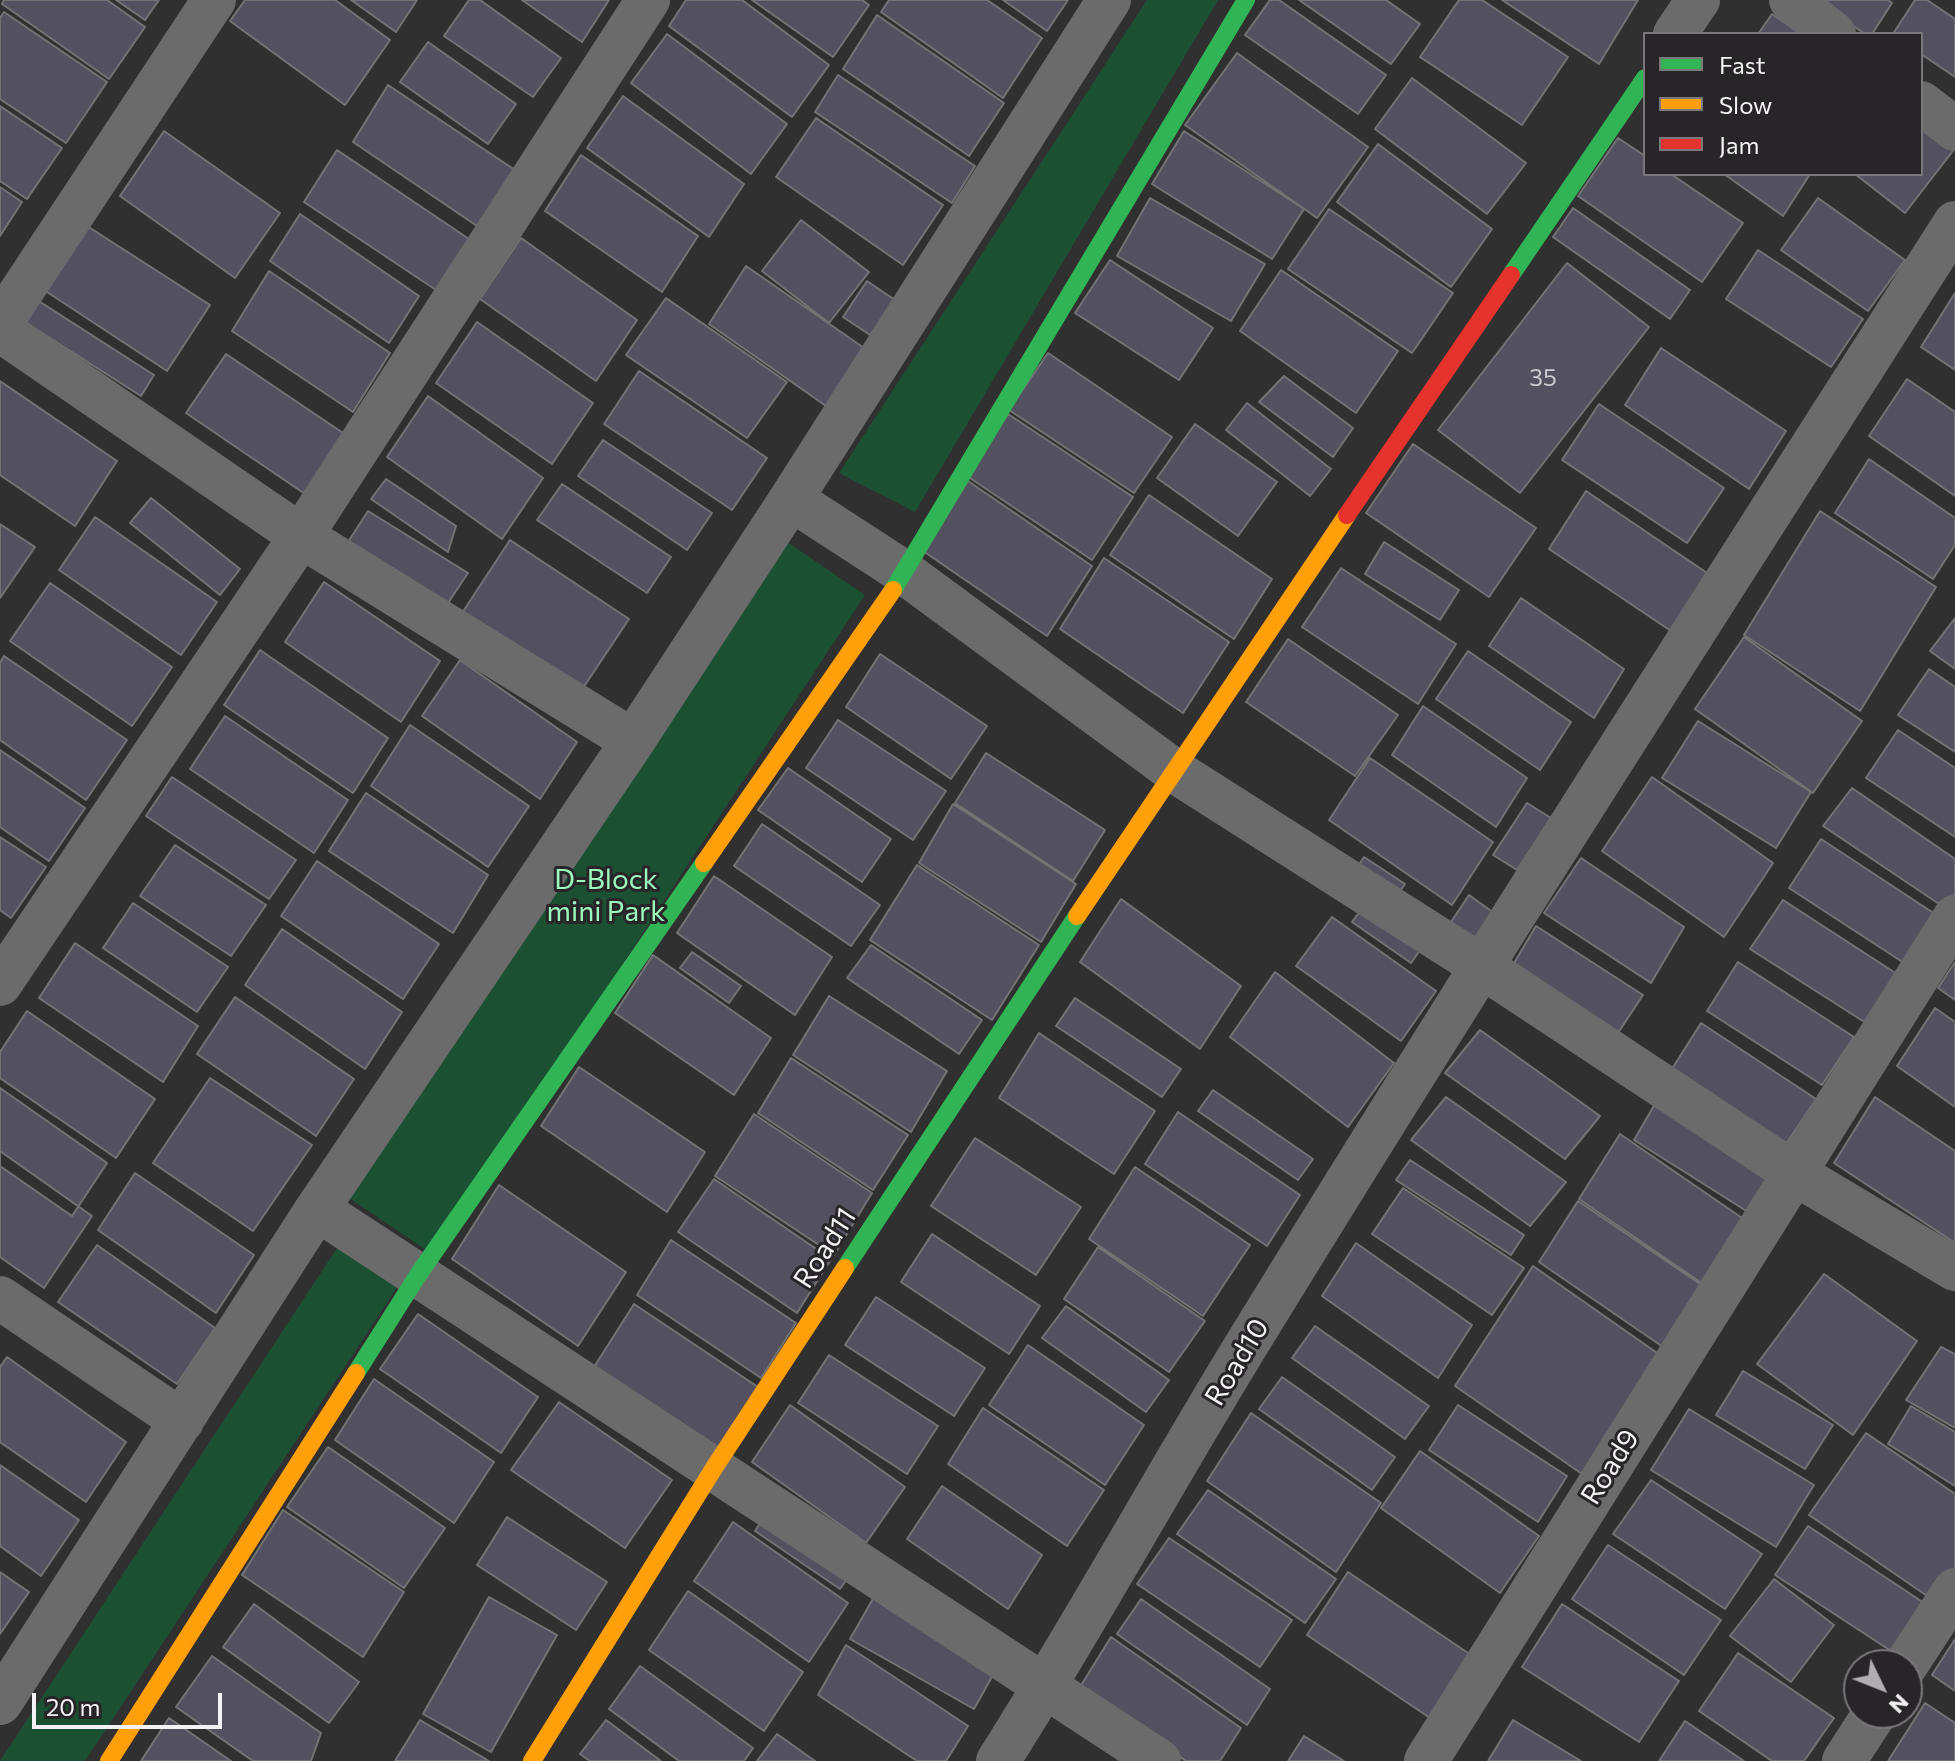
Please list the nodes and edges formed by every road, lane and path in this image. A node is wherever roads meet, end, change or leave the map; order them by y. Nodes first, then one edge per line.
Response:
1 (214, 0) edge
2 (648, 0) edge
3 (1109, 0) edge
4 (1246, 0) edge
5 (1698, 0) edge
6 (1791, 0) edge
7 (1676, 32) edge
8 (1831, 32) edge
9 (1643, 81) edge
10 (1923, 105) edge
11 (1955, 129) edge
12 (1955, 223) edge
13 (0, 324) edge
14 (0, 330) edge
15 (791, 499) junction
16 (301, 536) junction
17 (905, 573) junction
18 (633, 741) junction
19 (1173, 770) junction
20 (1955, 917) edge
21 (1481, 966) junction
22 (0, 984) edge
23 (1794, 1173) junction
24 (317, 1209) junction
25 (1955, 1269) edge
26 (418, 1275) junction
27 (0, 1298) edge
28 (182, 1421) junction
29 (714, 1468) junction
30 (1955, 1590) edge
31 (1916, 1649) edge
32 (1045, 1686) junction
33 (0, 1703) edge
34 (1865, 1729) edge
35 (109, 1761) edge
36 (532, 1761) edge
37 (998, 1761) edge
38 (1159, 1761) edge
39 (1426, 1761) edge
40 (1844, 1761) edge

1 - 13 street
2 - 16 street
3 - 15 street
4 - 17 street
5 - 7 street
6 - 8 street
9 - 19 street, Road11
10 - 11 street
12 - 21 street, Road10
14 - 16 street
15 - 17 street
15 - 18 street
16 - 18 street
16 - 22 street
17 - 19 street
17 - 26 street
18 - 24 street
19 - 21 street
19 - 29 street, Road11
20 - 23 street, Road9
21 - 23 street
21 - 32 street, Road10
23 - 25 street
23 - 39 street, Road9
24 - 26 street
24 - 28 street
26 - 29 street
26 - 35 street
27 - 28 street
28 - 33 street
29 - 32 street
29 - 36 street, Road11
30 - 31 street
32 - 37 street, Road10
32 - 38 street
34 - 40 street

